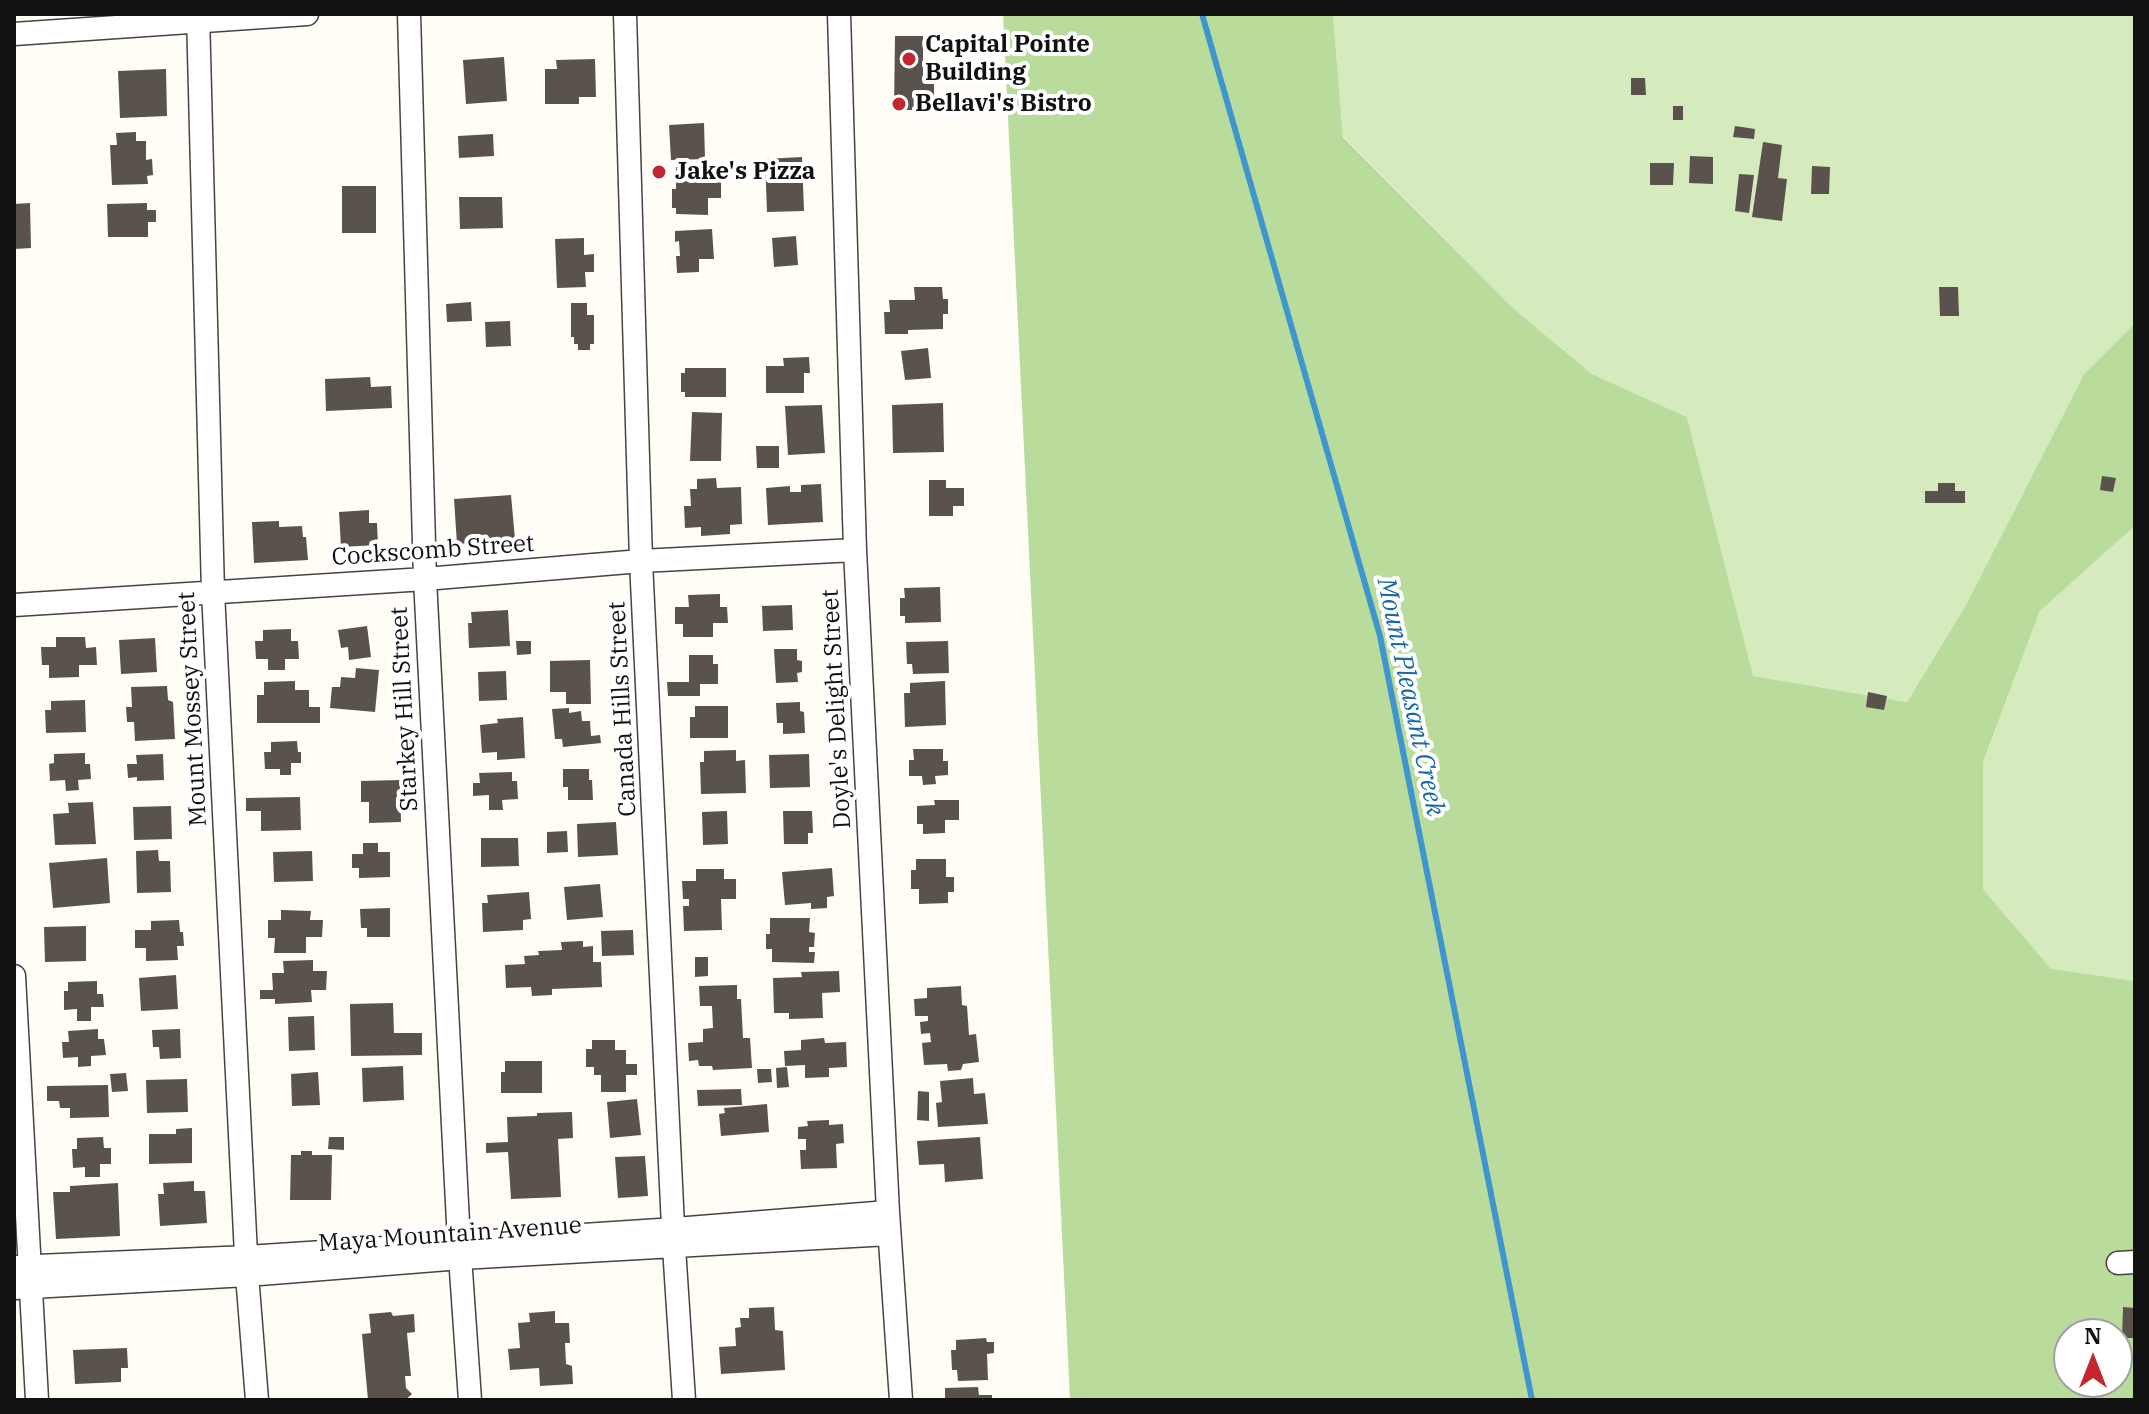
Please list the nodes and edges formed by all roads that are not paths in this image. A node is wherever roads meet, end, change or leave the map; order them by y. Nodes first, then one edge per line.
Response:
1 (307, 14) edge
2 (409, 14) edge
3 (625, 14) edge
4 (839, 14) edge
5 (198, 17) edge
6 (14, 34) edge
7 (855, 550) junction
8 (641, 561) junction
9 (425, 579) junction
10 (213, 592) junction
11 (14, 605) edge
12 (14, 976) edge
13 (889, 1223) junction
14 (674, 1238) junction
15 (460, 1250) junction
16 (247, 1266) junction
17 (22, 1277) edge
18 (37, 1400) edge
19 (257, 1400) edge
20 (470, 1400) edge
21 (684, 1400) edge
22 (901, 1400) edge

1 - 5 street
2 - 9 street, Starkey Hill Street
3 - 8 street, Canada Hills Street
4 - 7 street, Doyle's Delight Street
5 - 6 street
5 - 10 street, Mount Mossey Street
7 - 8 street, Cockscomb Street
7 - 13 street, Doyle's Delight Street
8 - 9 street, Cockscomb Street
8 - 14 street, Canada Hills Street
9 - 10 street, Cockscomb Street
9 - 15 street, Starkey Hill Street
10 - 11 street, Cockscomb Street
10 - 16 street, Mount Mossey Street
12 - 17 street
13 - 14 street, Maya Mountain Avenue
13 - 22 street, Doyle's Delight Street
14 - 15 street, Maya Mountain Avenue
14 - 21 street, Canada Hills Street
15 - 16 street, Maya Mountain Avenue
15 - 20 street, Starkey Hill Street
16 - 17 street, Maya Mountain Avenue
16 - 19 street, Mount Mossey Street
17 - 18 street

